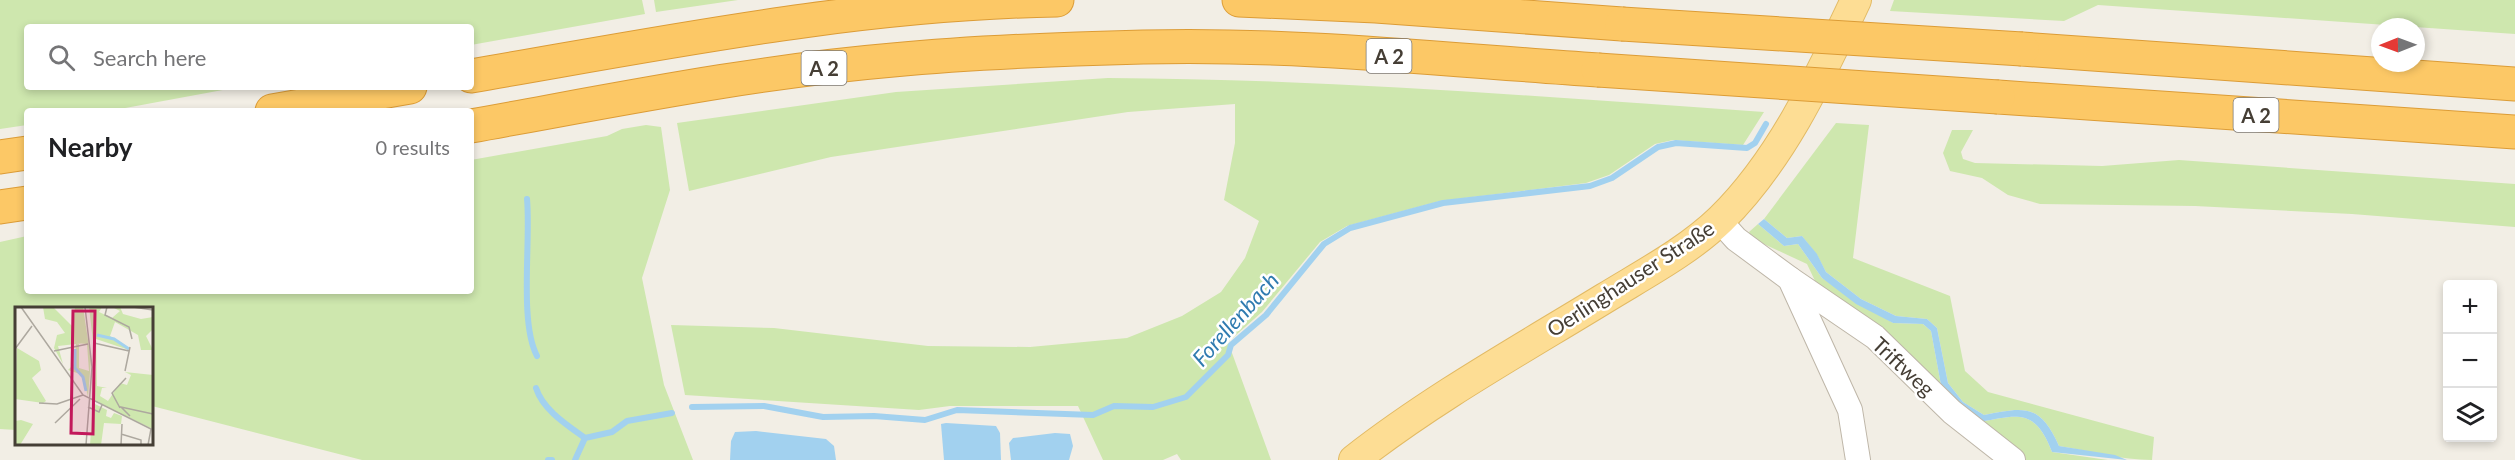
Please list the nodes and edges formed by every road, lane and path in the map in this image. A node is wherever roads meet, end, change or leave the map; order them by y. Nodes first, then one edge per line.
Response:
1 (1057, 0) edge
2 (1239, 0) edge
3 (1856, 0) edge
4 (474, 75) edge
5 (2515, 84) edge
6 (393, 90) edge
7 (289, 108) edge
8 (474, 125) edge
9 (2515, 132) edge
10 (24, 153) edge
11 (0, 157) edge
12 (24, 203) edge
13 (0, 207) edge
14 (1719, 220) junction
15 (1791, 279) junction
16 (1354, 460) edge
17 (1858, 460) edge
18 (2013, 460) edge

1 - 4 highway, A 2
2 - 5 highway, A 2, bridge
3 - 14 main road, Oerlinghauser Straße
6 - 7 highway
8 - 9 highway, A 2, bridge
10 - 11 highway
12 - 13 highway
14 - 15 street, Triftweg
14 - 16 main road, Oerlinghauser Straße
15 - 17 street, Triftweg
15 - 18 street, Triftweg

